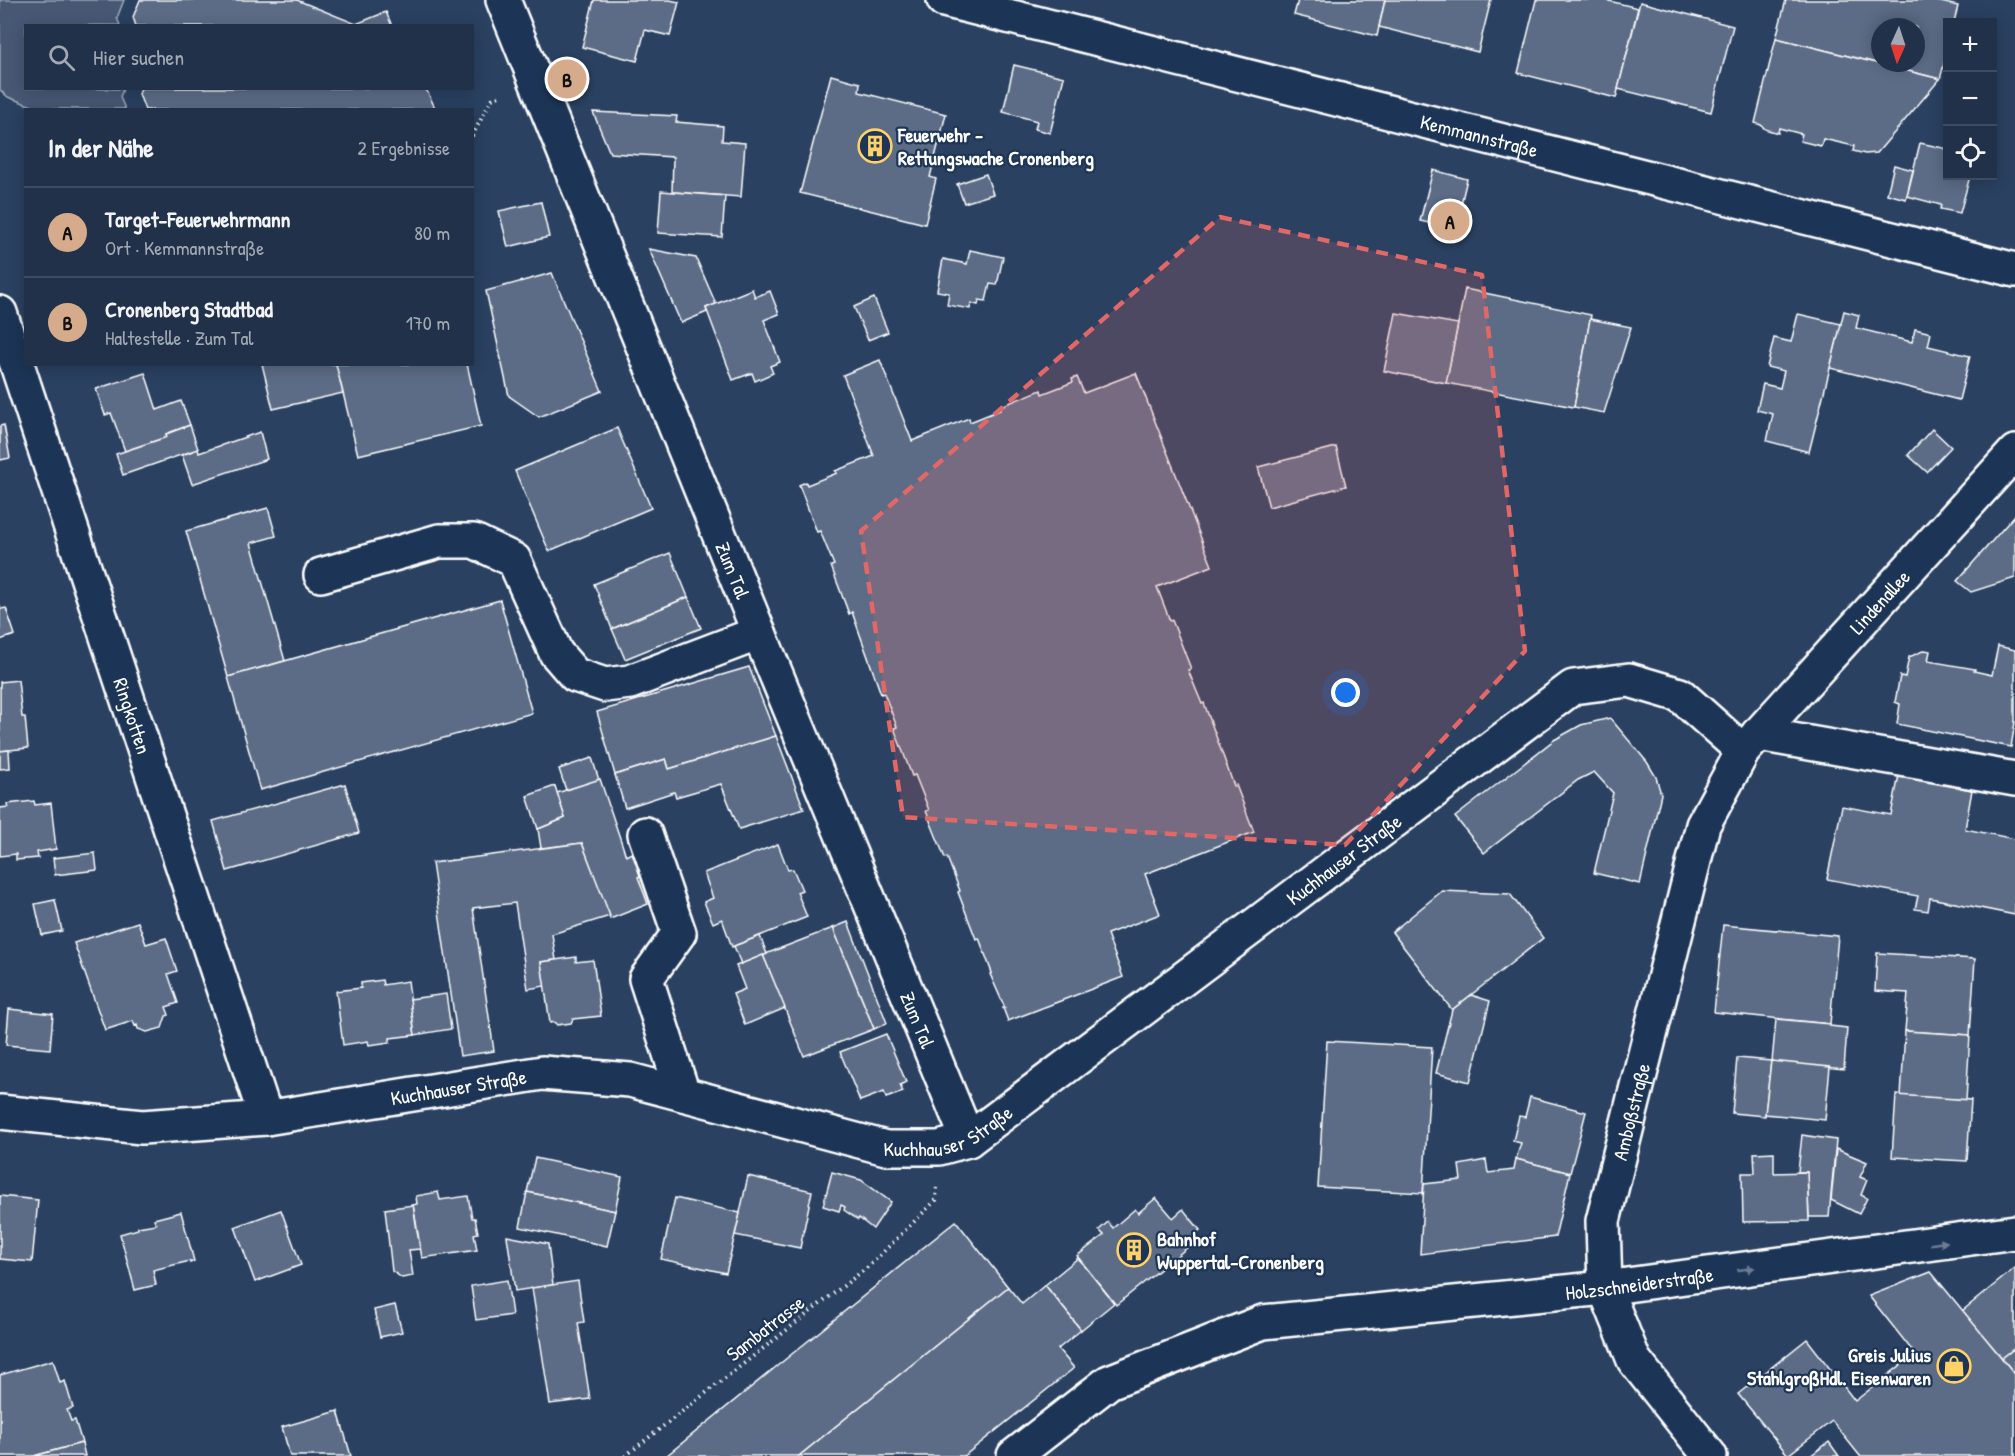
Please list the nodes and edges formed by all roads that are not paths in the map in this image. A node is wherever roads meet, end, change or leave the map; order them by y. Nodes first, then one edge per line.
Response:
1 (503, 0) edge
2 (944, 0) edge
3 (2015, 270) edge
4 (0, 313) edge
5 (2015, 452) edge
6 (321, 575) dead end
7 (759, 633) junction
8 (1750, 743) junction
9 (2015, 779) edge
10 (645, 834) dead end
11 (683, 1094) junction
12 (0, 1113) edge
13 (266, 1118) junction
14 (968, 1140) junction
15 (2015, 1232) edge
16 (1605, 1288) junction
17 (1014, 1456) edge
18 (1710, 1456) edge

1 - 7 street, Zum Tal
2 - 3 street, Kemmannstraße
4 - 13 street, Ringkotten
5 - 8 street, Lindenallee
6 - 7 street
7 - 14 street, Zum Tal
8 - 9 street
8 - 14 street, Kuchhauser Straße
8 - 16 street, Amboßstraße
10 - 11 street
11 - 13 street, Kuchhauser Straße
11 - 14 street, Kuchhauser Straße
12 - 13 street, Kuchhauser Straße
16 -> 15 street, Holzschneiderstraße
16 - 17 street, Holzschneiderstraße
16 - 18 street, Amboßstraße

